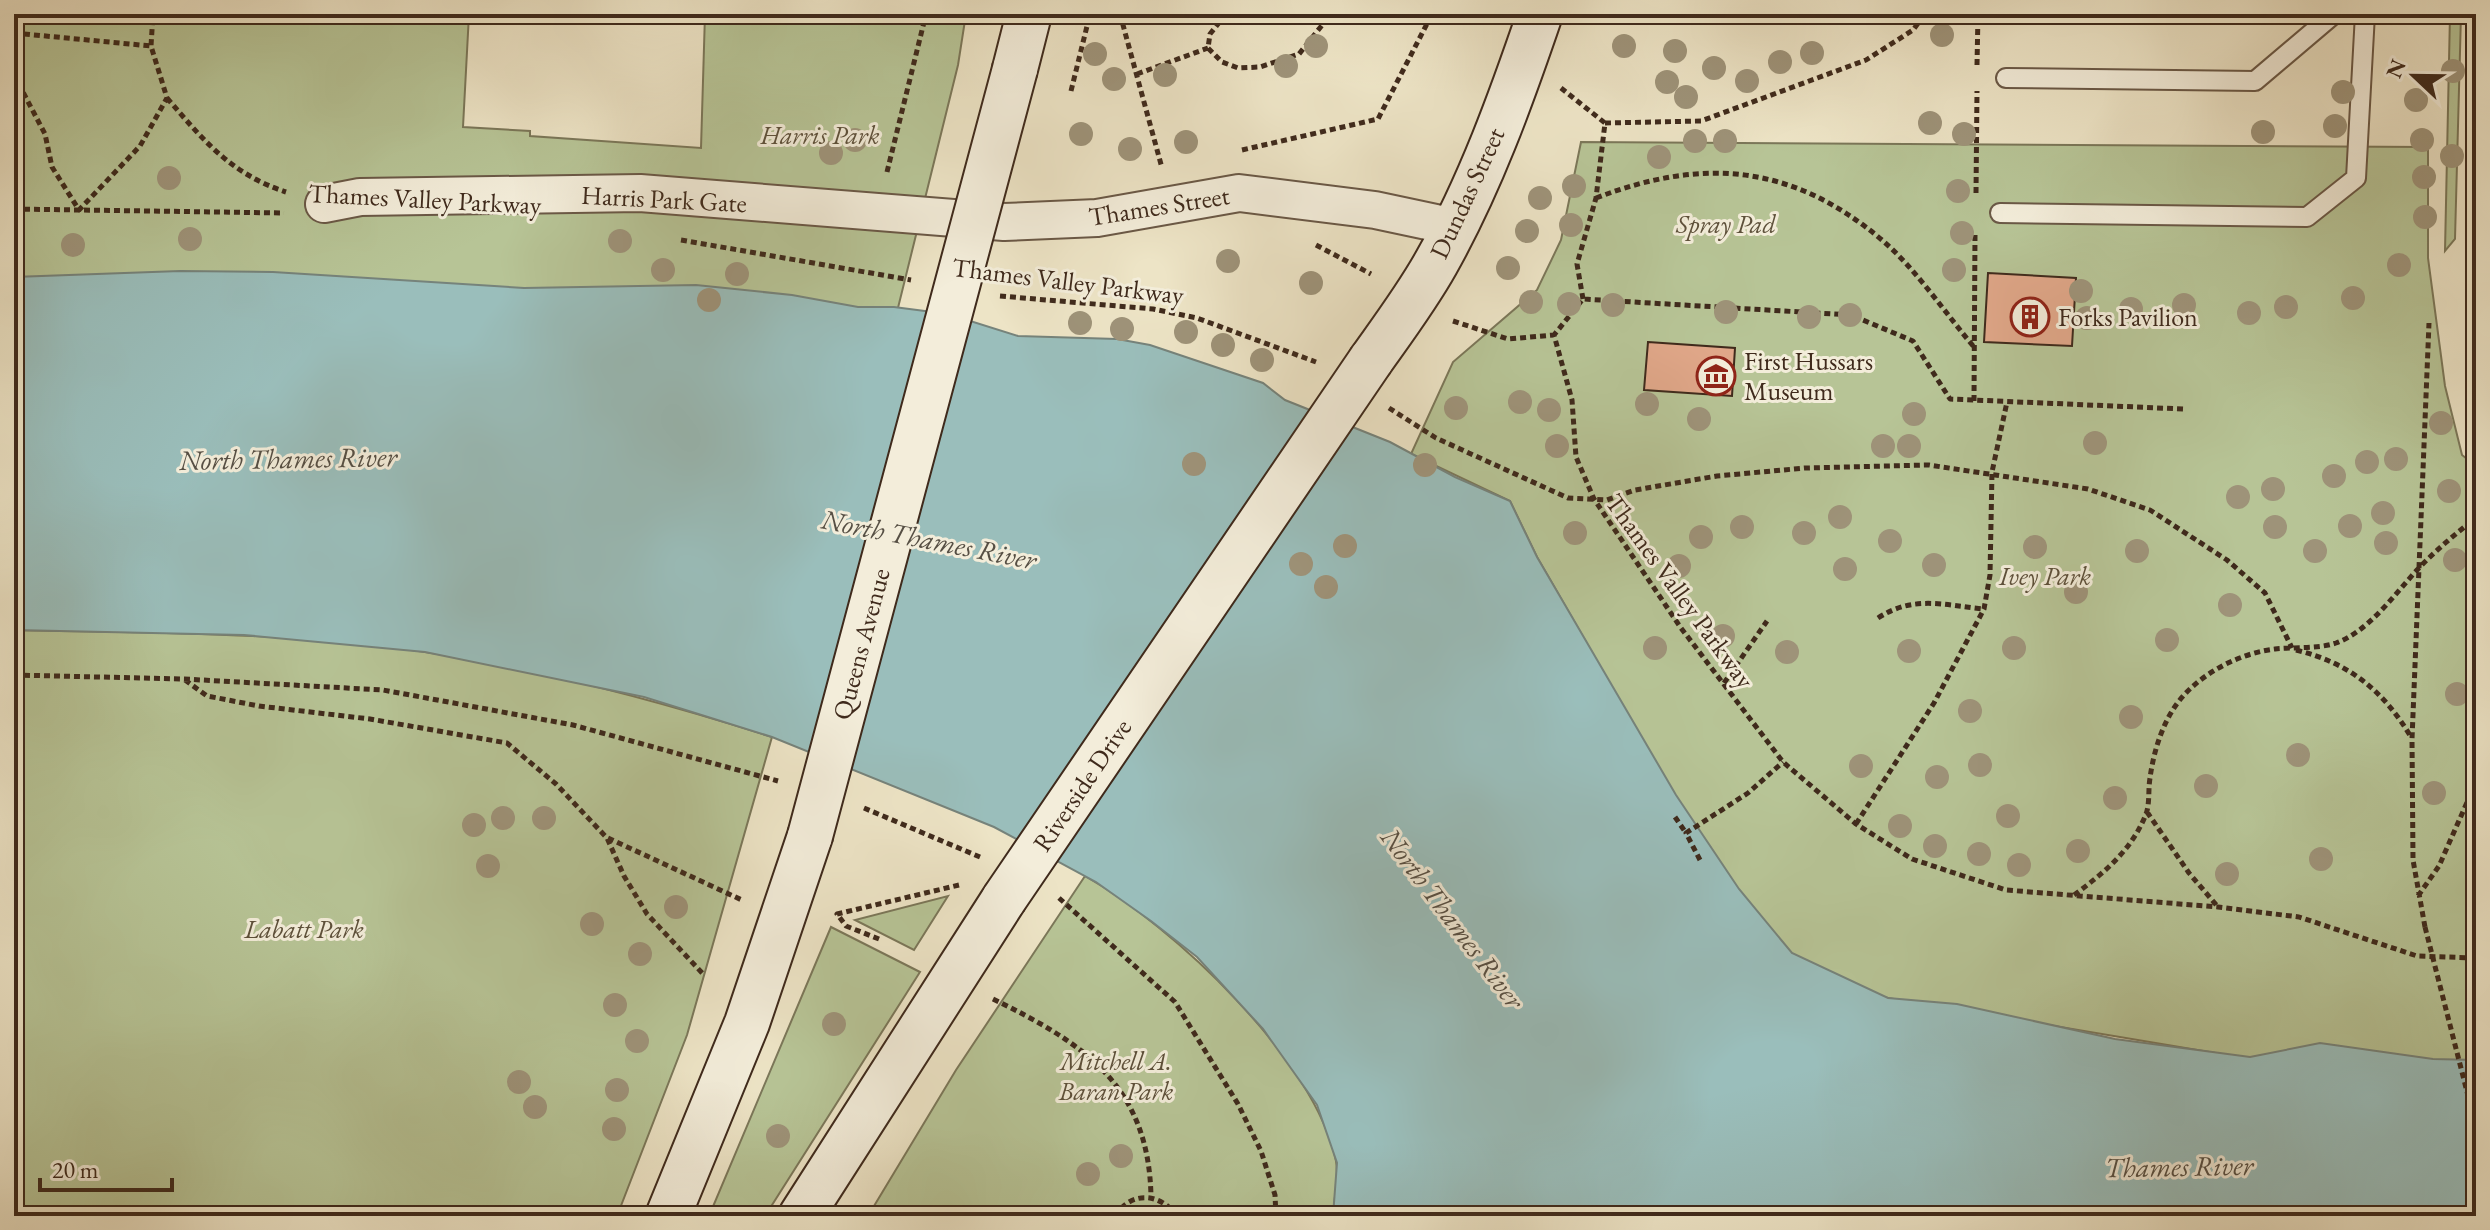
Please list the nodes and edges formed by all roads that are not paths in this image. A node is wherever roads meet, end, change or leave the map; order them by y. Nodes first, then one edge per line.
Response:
1 (1029, 14) edge
2 (1540, 14) edge
3 (2334, 14) edge
4 (2365, 14) edge
5 (2006, 78) dead end
6 (309, 208) road end
7 (2000, 213) dead end
8 (1004, 222) joint
9 (1455, 227) junction
10 (1371, 360) joint
11 (668, 1216) edge
12 (801, 1216) edge

1 - 11 main road, Queens Avenue, bridge
2 - 9 main road, Dundas Street
3 - 5 lane
4 - 7 lane
6 - 8 street, Harris Park Gate
8 - 9 street, Thames Street
9 - 10 main road, Dundas Street
10 - 12 main road, Riverside Drive, bridge

